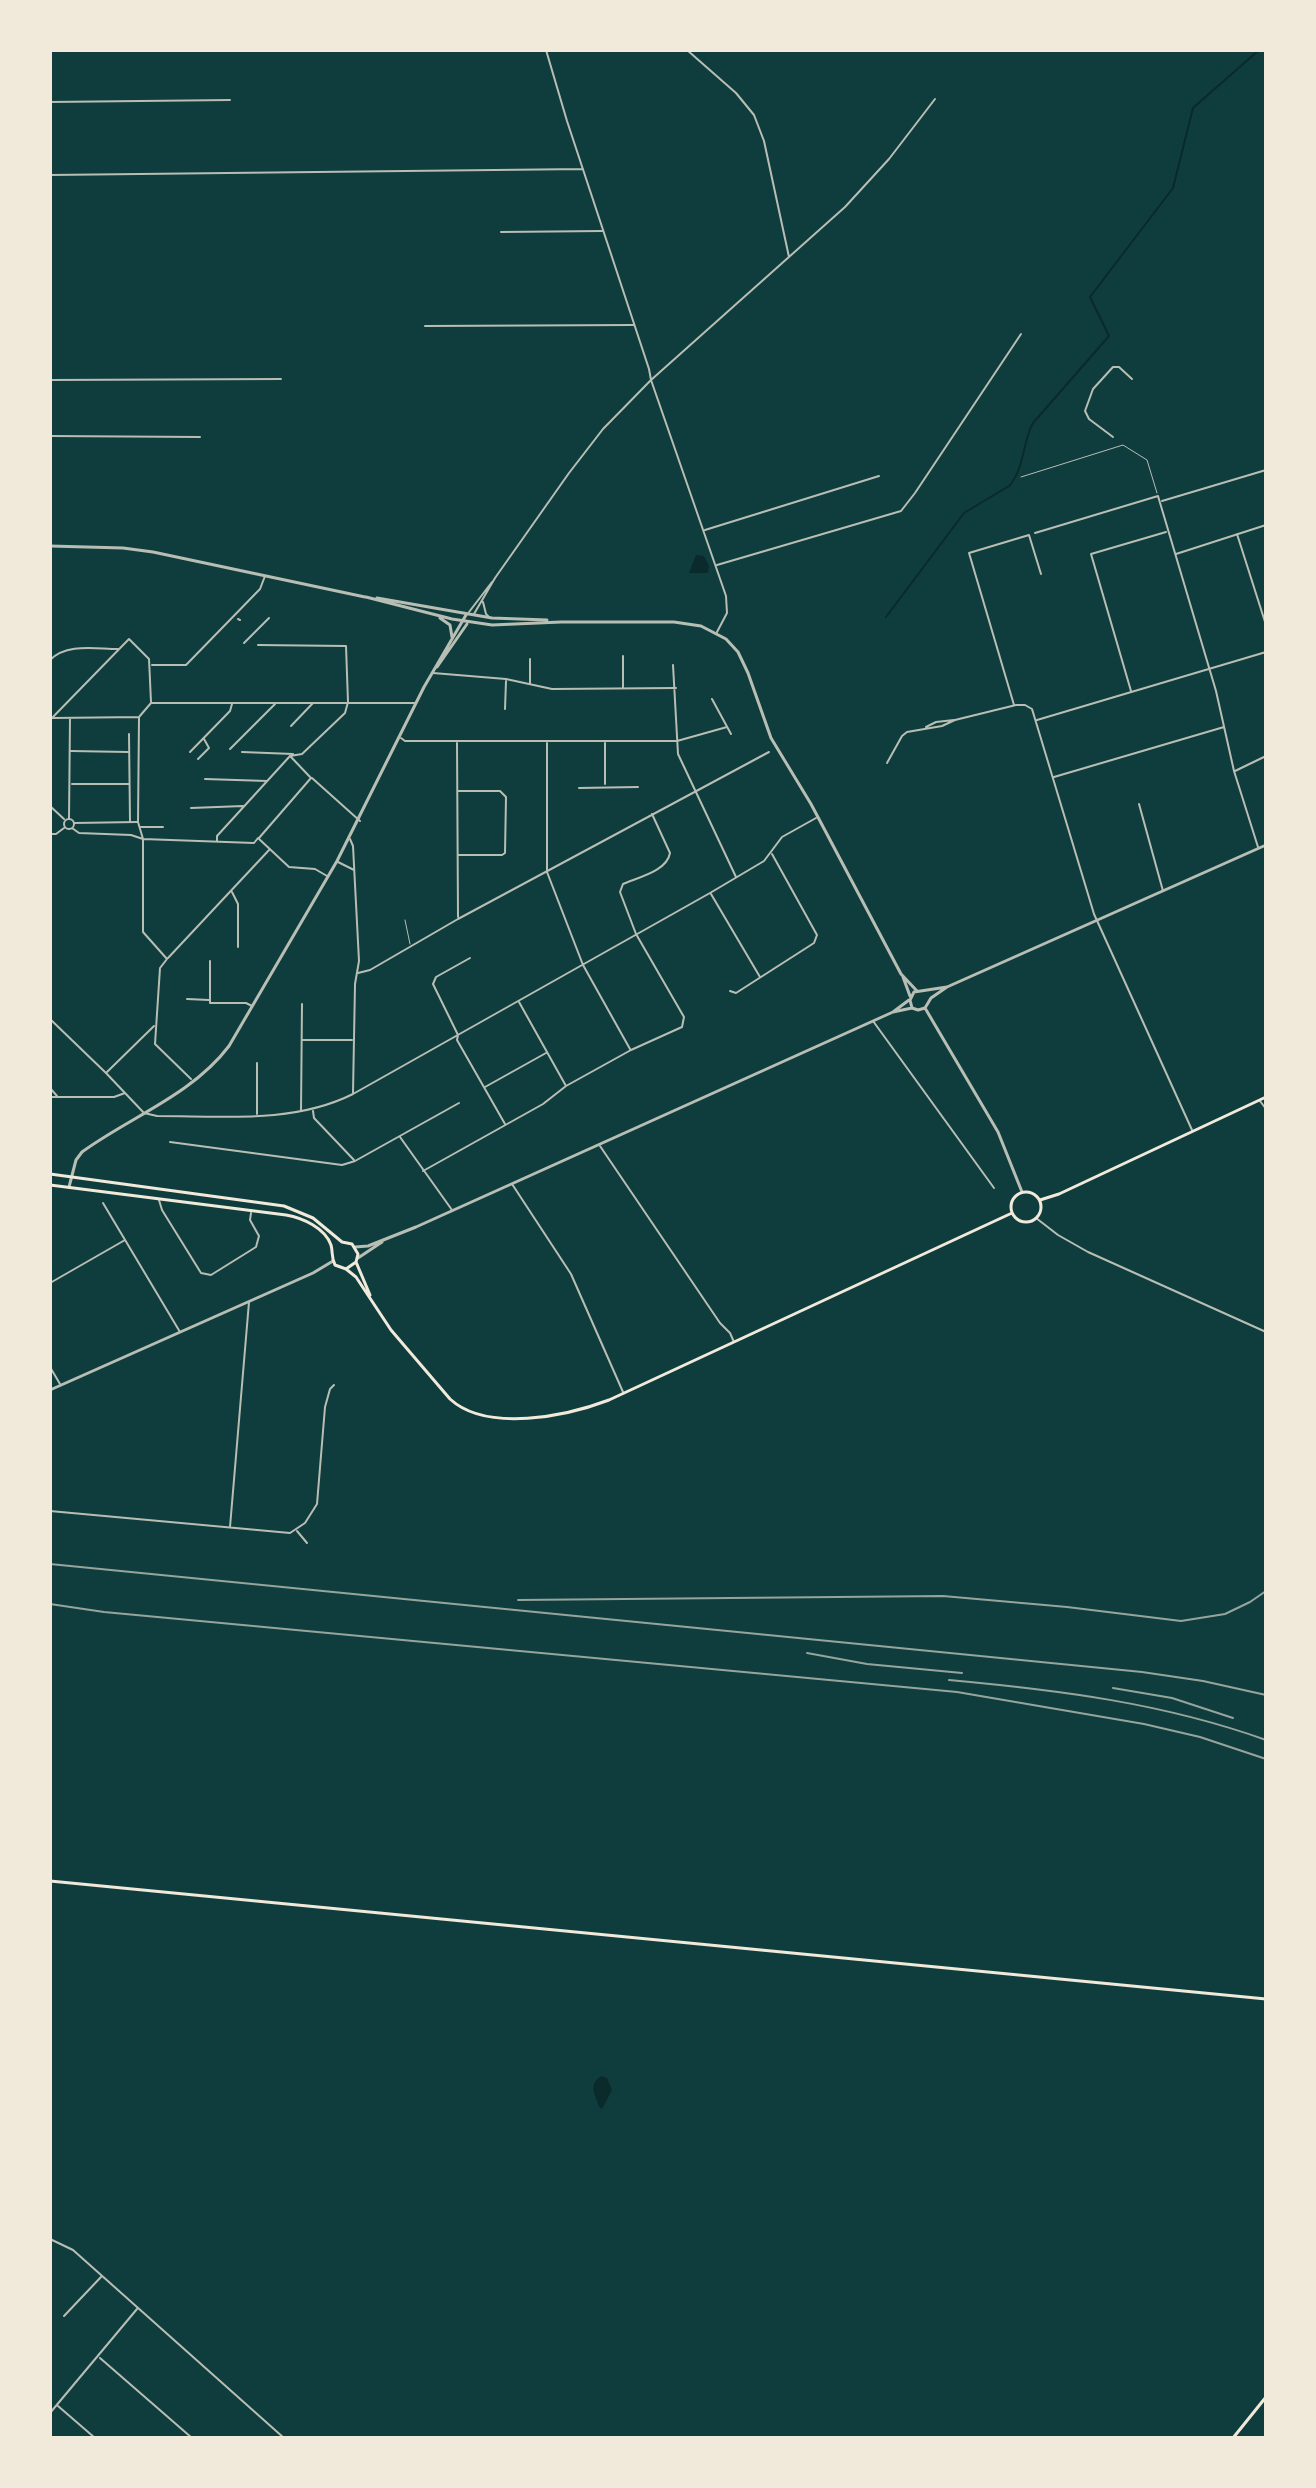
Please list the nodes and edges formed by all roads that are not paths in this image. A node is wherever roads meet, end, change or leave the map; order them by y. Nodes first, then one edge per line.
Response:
1 (546, 50) edge
2 (687, 50) edge
3 (935, 99) dead end
4 (230, 100) dead end
5 (50, 102) edge
6 (583, 169) junction
7 (50, 175) edge
8 (603, 231) junction
9 (501, 232) dead end
10 (789, 258) junction
11 (634, 325) junction
12 (425, 326) dead end
13 (1021, 334) dead end
14 (281, 379) dead end
15 (1132, 379) dead end
16 (50, 380) edge
17 (651, 380) junction
18 (50, 436) edge
19 (200, 437) dead end
20 (1113, 437) dead end
21 (1266, 470) edge
22 (879, 476) dead end
23 (1021, 477) dead end
24 (1158, 496) junction
25 (1161, 501) junction
26 (1266, 525) edge
27 (704, 530) junction
28 (1168, 532) junction
29 (1035, 533) dead end
30 (1237, 534) junction
31 (50, 546) edge
32 (1175, 554) junction
33 (716, 566) junction
34 (1041, 574) dead end
35 (265, 575) junction
36 (495, 578) junction
37 (366, 597) junction
38 (483, 600) junction
39 (433, 614) junction
40 (466, 615) junction
41 (473, 616) junction
42 (269, 618) dead end
43 (490, 618) junction
44 (462, 621) junction
45 (468, 622) junction
46 (561, 622) junction
47 (1266, 625) edge
48 (249, 630) dead end
49 (716, 633) junction
50 (253, 634) junction
51 (452, 637) junction
52 (244, 643) dead end
53 (258, 645) dead end
54 (119, 649) junction
55 (1266, 652) edge
56 (623, 656) dead end
57 (530, 659) dead end
58 (50, 660) edge
59 (150, 665) junction
60 (673, 665) dead end
61 (1210, 669) junction
62 (432, 673) junction
63 (506, 679) junction
64 (530, 685) junction
65 (676, 688) junction
66 (623, 689) junction
67 (1132, 693) junction
68 (712, 699) dead end
69 (348, 702) junction
70 (151, 703) junction
71 (233, 703) junction
72 (276, 703) junction
73 (314, 703) junction
74 (416, 703) junction
75 (1014, 705) junction
76 (505, 709) dead end
77 (139, 717) junction
78 (70, 718) junction
79 (51, 719) edge
80 (1036, 721) junction
81 (291, 726) dead end
82 (727, 727) junction
83 (1224, 727) junction
84 (129, 734) dead end
85 (731, 734) dead end
86 (400, 737) junction
87 (203, 738) junction
88 (547, 741) junction
89 (605, 741) junction
90 (677, 741) junction
91 (457, 742) junction
92 (230, 749) dead end
93 (69, 751) junction
94 (129, 752) junction
95 (190, 752) dead end
96 (242, 752) dead end
97 (769, 752) dead end
98 (302, 754) junction
99 (290, 756) junction
100 (1266, 756) edge
101 (198, 759) dead end
102 (887, 763) dead end
103 (1234, 771) junction
104 (1053, 777) junction
105 (311, 778) junction
106 (205, 779) dead end
107 (268, 781) junction
108 (70, 784) junction
109 (129, 784) junction
110 (605, 786) junction
111 (638, 787) dead end
112 (579, 788) dead end
113 (457, 790) junction
114 (696, 790) junction
115 (1139, 804) dead end
116 (244, 806) junction
117 (51, 807) edge
118 (191, 808) dead end
119 (652, 814) junction
120 (817, 817) junction
121 (68, 820) junction
122 (360, 821) junction
123 (130, 822) junction
124 (138, 822) junction
125 (74, 823) junction
126 (139, 827) junction
127 (163, 827) dead end
128 (65, 828) junction
129 (72, 828) junction
130 (50, 834) edge
131 (258, 838) junction
132 (143, 839) junction
133 (350, 839) junction
134 (217, 841) junction
135 (1266, 845) edge
136 (1258, 848) junction
137 (270, 849) junction
138 (771, 853) junction
139 (458, 855) junction
140 (337, 861) junction
141 (354, 870) junction
142 (547, 872) junction
143 (328, 877) junction
144 (736, 877) junction
145 (232, 891) junction
146 (1163, 891) junction
147 (710, 893) junction
148 (458, 919) junction
149 (405, 920) dead end
150 (1097, 920) junction
151 (636, 934) junction
152 (238, 947) dead end
153 (411, 947) junction
154 (470, 958) dead end
155 (167, 959) junction
156 (210, 961) dead end
157 (583, 965) junction
158 (358, 973) junction
159 (901, 974) junction
160 (760, 977) junction
161 (947, 987) junction
162 (730, 991) dead end
163 (917, 991) junction
164 (923, 992) junction
165 (910, 998) junction
166 (187, 999) dead end
167 (210, 1000) junction
168 (518, 1001) junction
169 (929, 1001) junction
170 (302, 1004) dead end
171 (253, 1007) junction
172 (912, 1008) junction
173 (925, 1008) junction
174 (893, 1012) junction
175 (50, 1019) edge
176 (873, 1021) junction
177 (156, 1024) junction
178 (458, 1035) junction
179 (302, 1040) junction
180 (353, 1040) junction
181 (631, 1050) junction
182 (547, 1053) junction
183 (257, 1063) dead end
184 (106, 1073) junction
185 (193, 1082) junction
186 (566, 1086) junction
187 (50, 1088) edge
188 (484, 1088) junction
189 (126, 1093) junction
190 (353, 1094) junction
191 (50, 1097) edge
192 (58, 1097) junction
193 (1266, 1097) edge
194 (1259, 1100) junction
195 (459, 1103) dead end
196 (1266, 1109) edge
197 (313, 1110) junction
198 (301, 1112) junction
199 (144, 1113) junction
200 (258, 1115) junction
201 (505, 1125) junction
202 (1192, 1131) junction
203 (400, 1136) junction
204 (170, 1142) dead end
205 (599, 1145) junction
206 (355, 1161) junction
207 (423, 1171) junction
208 (50, 1174) edge
209 (71, 1177) junction
210 (512, 1184) junction
211 (50, 1185) edge
212 (69, 1187) junction
213 (994, 1188) dead end
214 (1022, 1192) junction
215 (158, 1199) junction
216 (1040, 1200) junction
217 (103, 1203) dead end
218 (252, 1211) junction
219 (453, 1211) junction
220 (1012, 1213) junction
221 (1036, 1218) junction
222 (389, 1238) junction
223 (125, 1240) junction
224 (342, 1242) junction
225 (355, 1247) junction
226 (332, 1250) junction
227 (357, 1260) junction
228 (333, 1261) junction
229 (346, 1269) junction
230 (50, 1283) edge
231 (250, 1300) junction
232 (373, 1303) junction
233 (180, 1332) junction
234 (1266, 1332) edge
235 (734, 1343) junction
236 (50, 1367) edge
237 (61, 1385) junction
238 (334, 1385) dead end
239 (50, 1390) edge
240 (624, 1393) junction
241 (50, 1511) edge
242 (230, 1528) junction
243 (297, 1530) junction
244 (307, 1543) dead end
245 (50, 1881) edge
246 (1266, 1999) edge
247 (51, 2241) edge
248 (101, 2276) junction
249 (138, 2308) junction
250 (64, 2316) dead end
251 (99, 2357) junction
252 (1266, 2397) edge
253 (57, 2405) junction
254 (50, 2413) edge
255 (95, 2438) edge
256 (192, 2438) edge
257 (284, 2438) edge
258 (1233, 2438) edge

1 - 6 street
2 - 10 street
3 - 10 street
4 - 5 street
6 - 7 street
6 - 8 street
8 - 9 street
8 - 11 street
10 - 17 street
11 - 12 street
11 - 17 street
13 - 33 street
14 - 16 street
15 - 20 street
17 - 27 street
17 - 36 street
18 - 19 street
21 - 25 street
22 - 27 street
23 - 24 lane
24 - 25 street
24 - 29 street
25 - 28 street
26 - 30 street
27 - 33 street
28 - 32 street
28 - 67 street
30 - 32 street
30 - 47 street
31 - 35 street
32 - 61 street
33 - 49 street
34 - 75 street
35 - 37 street
35 - 59 street
36 - 38 street
36 - 40 street
37 - 39 street
37 - 40 street
38 - 41 street
38 - 43 street
39 - 44 street
39 - 51 street
40 - 41 street
40 - 44 street
41 - 43 street
41 - 45 street
42 - 50 street
43 - 46 street
44 - 45 street
44 - 51 street
45 - 46 street
45 - 62 street
46 - 49 street
48 - 50 street
49 - 120 street
50 - 52 street
51 - 62 street
53 - 69 street
54 - 58 street
54 - 59 street
54 - 79 street
55 - 61 street
56 - 66 street
57 - 64 street
59 - 70 street
60 - 65 street
61 - 67 street
61 - 83 street
62 - 63 street
62 - 74 street
63 - 64 street
63 - 76 street
64 - 66 street
65 - 66 street
65 - 90 street
67 - 80 street
68 - 82 street
69 - 73 street
69 - 74 street
69 - 98 street
70 - 71 street
70 - 77 street
71 - 72 street
71 - 87 street
72 - 73 street
72 - 92 street
73 - 81 street
74 - 86 street
75 - 80 street
75 - 102 street
77 - 78 street
77 - 124 street
78 - 79 street
78 - 93 street
80 - 104 street
82 - 85 street
82 - 90 street
83 - 103 street
83 - 104 street
84 - 94 street
86 - 91 street
86 - 122 street
87 - 95 street
87 - 101 street
88 - 89 street
88 - 91 street
88 - 142 street
89 - 90 street
89 - 110 street
90 - 114 street
91 - 113 street
93 - 94 street
93 - 108 street
94 - 109 street
96 - 98 street
97 - 114 street
98 - 99 street
99 - 105 street
99 - 107 street
100 - 103 street
103 - 136 street
104 - 150 street
105 - 122 street
105 - 131 street
106 - 107 street
107 - 116 street
108 - 109 street
108 - 121 street
109 - 123 street
110 - 111 street
110 - 112 street
113 - 139 street
113 - 139 street
114 - 119 street
114 - 144 street
115 - 146 street
116 - 118 street
116 - 134 street
117 - 121 street
119 - 142 street
119 - 151 street
120 - 138 street
120 - 159 street
121 - 125 street
121 - 128 street
122 - 133 street
123 - 124 street
123 - 125 street
124 - 126 street
125 - 129 street
126 - 127 street
126 - 132 street
128 - 129 street
128 - 130 street
129 - 132 street
131 - 134 street
131 - 137 street
132 - 134 street
132 - 155 street
133 - 140 street
133 - 141 street
135 - 136 street
136 - 146 street
137 - 143 street
137 - 145 street
138 - 144 street
138 - 160 street
139 - 148 street
140 - 141 street
140 - 143 street
141 - 158 street
142 - 148 street
142 - 157 street
143 - 171 street
144 - 147 street
145 - 152 street
145 - 155 street
146 - 150 street
147 - 151 street
147 - 160 street
148 - 153 street
149 - 153 lane
150 - 161 street
150 - 202 street
151 - 157 street
151 - 181 street
153 - 158 street
154 - 178 street
155 - 177 street
156 - 167 street
157 - 168 street
157 - 181 street
158 - 180 street
159 - 163 street
159 - 165 street
160 - 162 street
161 - 164 street
161 - 169 street
163 - 164 street
163 - 165 street
164 - 169 street
165 - 172 street
165 - 174 street
166 - 167 street
167 - 171 street
168 - 178 street
168 - 182 street
169 - 173 street
170 - 179 street
171 - 185 street
172 - 173 street
172 - 174 street
173 - 214 street
174 - 176 street
175 - 184 street
176 - 205 street
176 - 213 street
177 - 184 street
177 - 185 street
178 - 188 street
178 - 190 street
179 - 180 street
179 - 198 street
180 - 190 street
181 - 186 street
182 - 186 street
182 - 188 street
183 - 200 street
184 - 189 street
185 - 199 street
186 - 201 street
187 - 192 street
188 - 201 street
189 - 192 street
189 - 199 street
190 - 197 street
191 - 192 street
193 - 194 main road
194 - 196 street
194 - 202 main road
195 - 203 street
197 - 198 street
197 - 206 street
198 - 200 street
199 - 200 street
199 - 209 street
201 - 207 street
202 - 216 main road
203 - 206 street
203 - 207 street
204 - 206 street
205 - 210 street
205 - 235 street
207 - 219 street
208 - 209 main road
209 - 212 street
209 - 224 main road
210 - 219 street
210 - 240 street
211 - 212 main road
212 - 215 main road
214 - 216 main road
214 - 220 main road
215 - 218 main road
215 - 218 street
216 - 221 main road
217 - 223 street
218 - 226 main road
219 - 222 street
220 - 221 main road
220 - 235 main road
221 - 234 street
222 - 225 street
222 - 227 street
223 - 230 street
223 - 233 street
224 - 225 main road
224 - 226 main road
225 - 227 main road
226 - 228 main road
227 - 229 main road
227 - 232 main road
228 - 229 main road
228 - 231 street
229 - 232 main road
231 - 233 street
231 - 242 street
232 - 240 main road
233 - 237 street
235 - 240 main road
236 - 237 street
237 - 239 street
238 - 243 street
241 - 242 street
242 - 243 street
243 - 244 street
245 - 246 main road
247 - 248 street
248 - 249 street
248 - 250 street
249 - 251 street
249 - 257 street
251 - 253 street
251 - 256 street
252 - 258 main road
253 - 254 street
253 - 255 street

